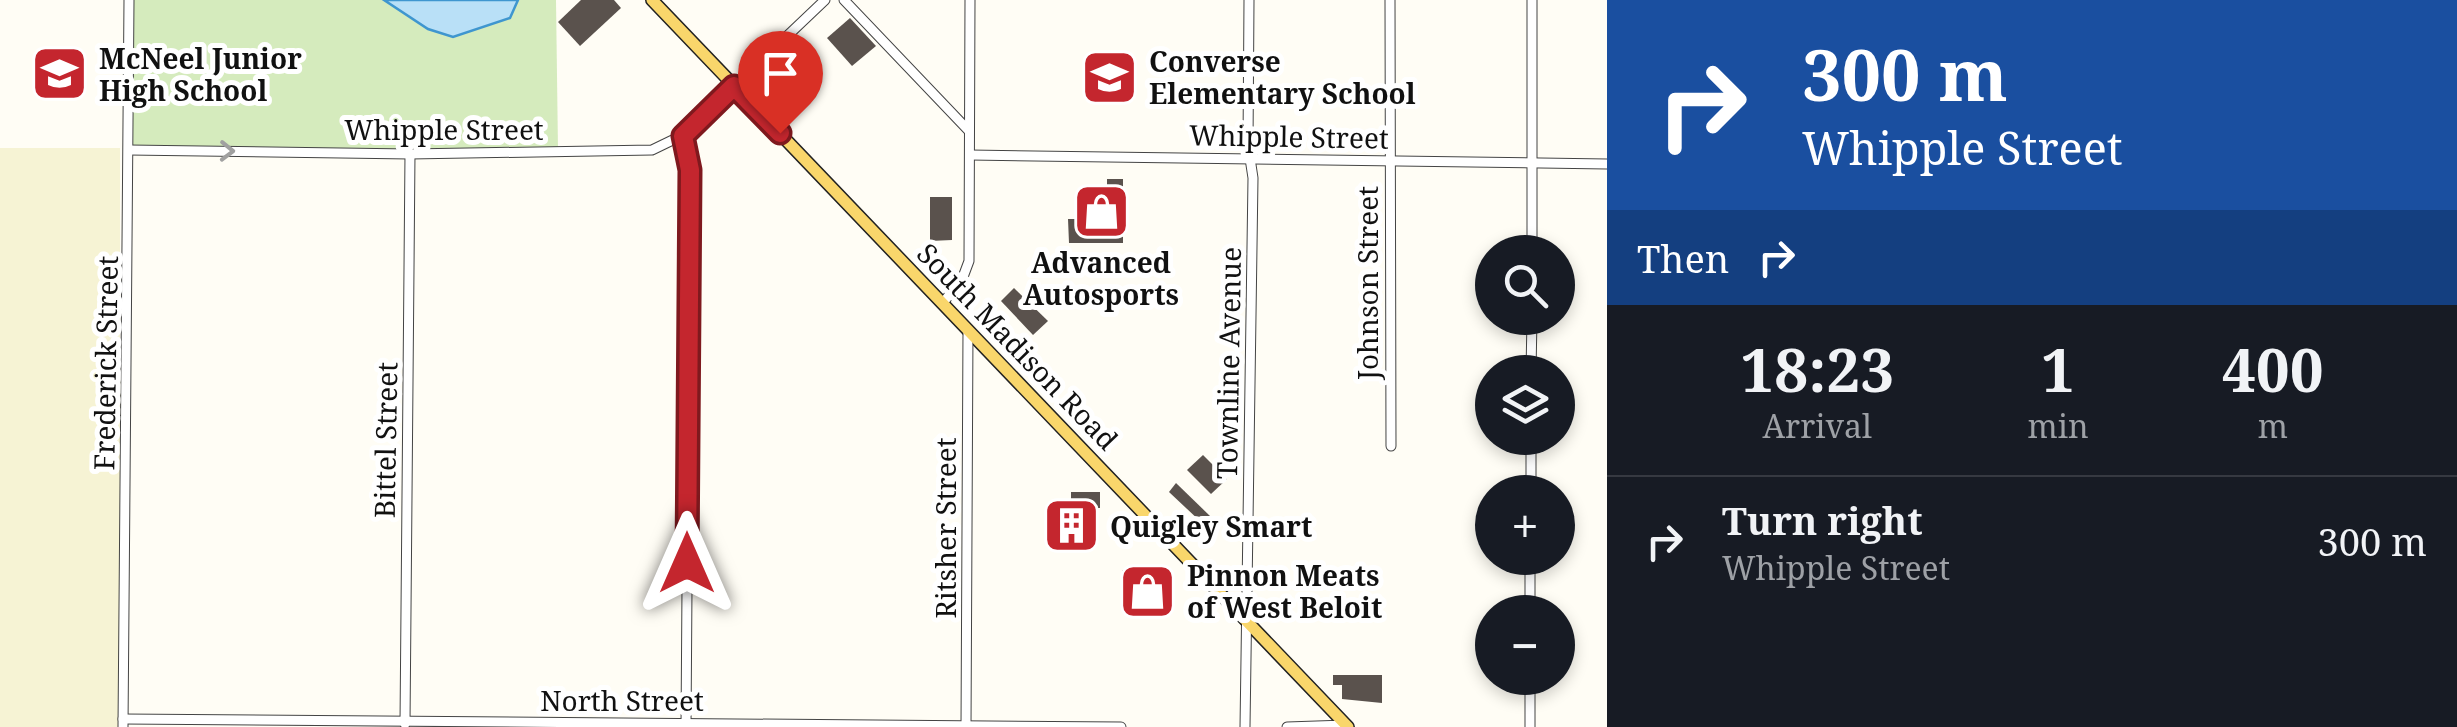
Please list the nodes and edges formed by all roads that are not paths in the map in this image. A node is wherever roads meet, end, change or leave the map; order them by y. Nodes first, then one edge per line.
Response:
1 (129, 0) edge
2 (652, 0) edge
3 (825, 0) edge
4 (844, 0) edge
5 (970, 0) edge
6 (1249, 0) edge
7 (1390, 0) edge
8 (1532, 0) edge
9 (734, 86) junction
10 (970, 131) junction
11 (683, 136) junction
12 (130, 150) junction
13 (410, 154) junction
14 (970, 154) junction
15 (1250, 159) junction
16 (1389, 160) junction
17 (1532, 162) junction
18 (1607, 164) edge
19 (1532, 235) edge
20 (943, 303) junction
21 (968, 330) junction
22 (1391, 446) dead end
23 (1246, 621) junction
24 (1530, 695) edge
25 (123, 723) edge
26 (405, 724) edge
27 (686, 725) edge
28 (966, 726) edge
29 (1347, 726) edge
30 (1121, 727) edge
31 (1245, 727) edge
32 (1287, 727) edge
33 (1530, 727) edge

1 - 12 street, Frederick Street
2 - 9 main road, South Madison Road
3 - 9 street, Whipple Street
4 - 10 street
5 - 10 street
6 - 15 street, Townline Avenue
7 - 16 street, Johnson Street
8 - 17 street
9 - 11 street, Whipple Street
9 - 20 main road, South Madison Road
10 - 14 street
11 - 13 street, Whipple Street
11 - 27 street
12 -> 13 street, Whipple Street
12 - 25 street, Frederick Street
13 - 26 street, Bittel Street
14 - 15 street, Whipple Street
14 - 20 street
15 - 16 street, Whipple Street
15 - 23 street, Townline Avenue
16 - 17 street, Whipple Street
16 - 22 street, Johnson Street
17 - 18 street, Whipple Street
17 - 19 street
20 - 21 main road, South Madison Road
21 - 23 main road, South Madison Road
21 - 28 street, Ritsher Street
23 - 29 main road, South Madison Road
23 - 31 street, Townline Avenue
24 - 33 street
25 - 26 street, North Street
26 - 27 street, North Street
27 - 28 street, North Street
28 - 30 street, North Street
29 - 32 street

